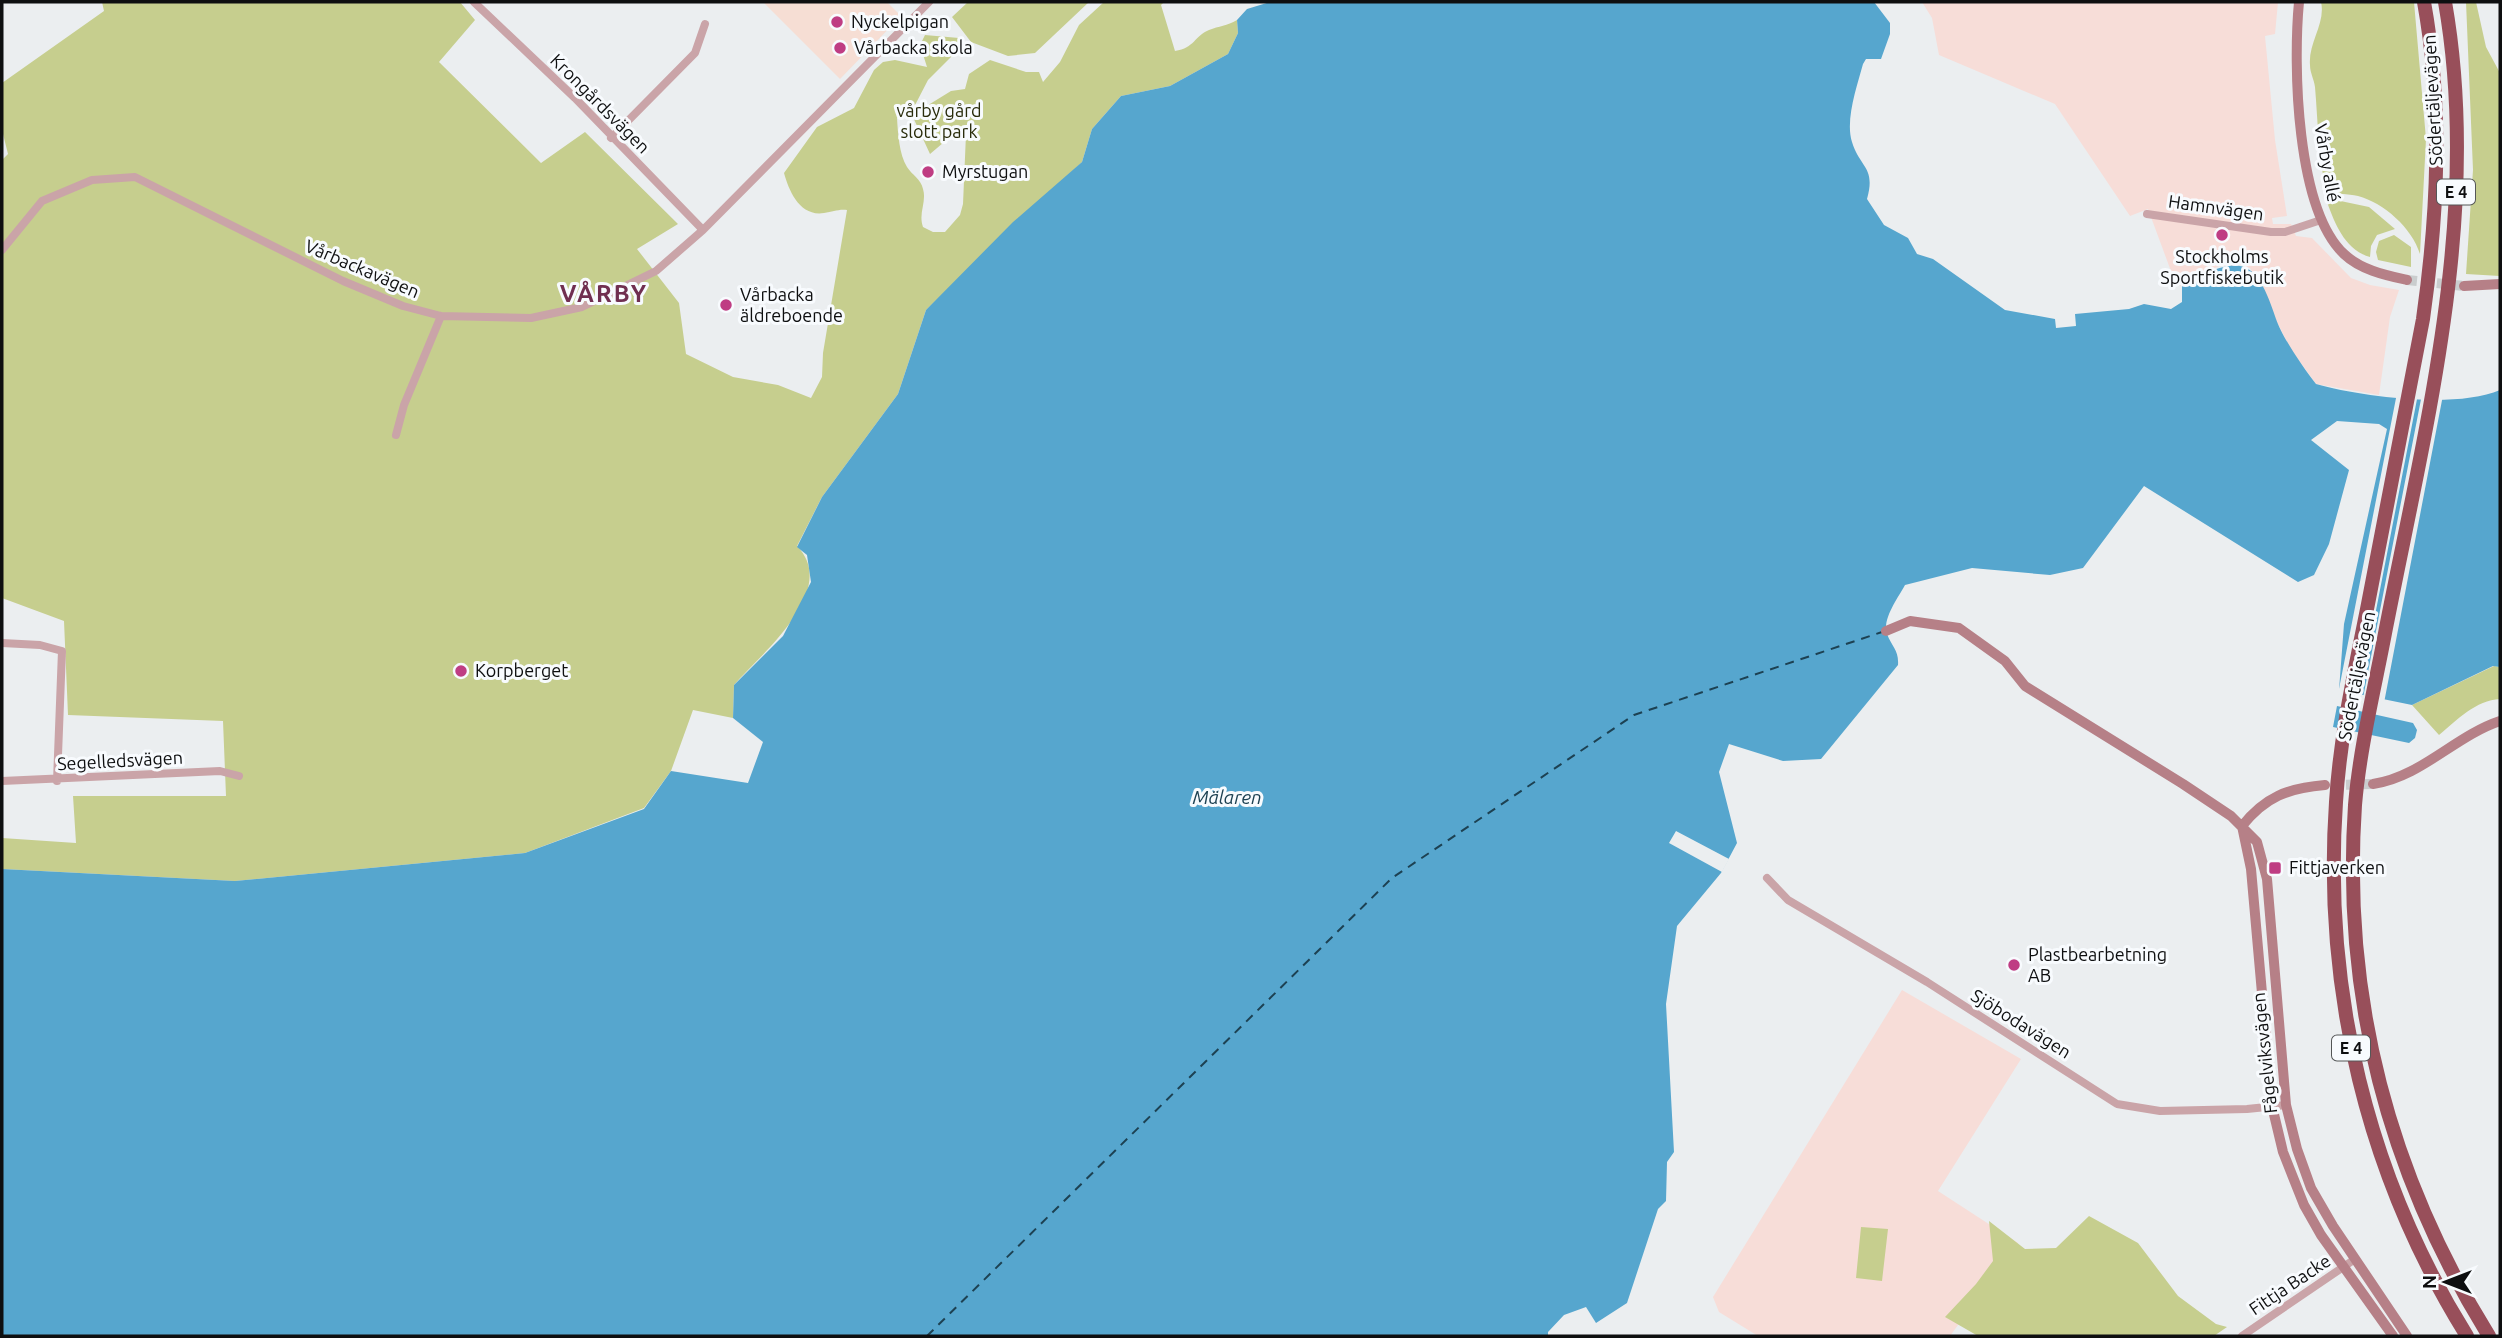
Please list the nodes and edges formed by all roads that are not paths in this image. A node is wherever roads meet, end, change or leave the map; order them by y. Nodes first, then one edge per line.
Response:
1 (474, 2) edge
2 (929, 2) edge
3 (2299, 2) edge
4 (2424, 2) edge
5 (2445, 2) edge
6 (705, 24) dead end
7 (611, 138) junction
8 (2147, 214) dead end
9 (2320, 220) junction
10 (703, 230) junction
11 (2, 250) edge
12 (2407, 279) tunnel mouth
13 (2500, 284) edge
14 (2464, 286) tunnel mouth
15 (440, 316) junction
16 (396, 435) dead end
17 (1886, 631) dead end
18 (2, 643) edge
19 (2500, 721) edge
20 (239, 776) dead end
21 (2, 781) edge
22 (57, 781) junction
23 (2373, 784) tunnel mouth
24 (2325, 785) tunnel mouth
25 (2242, 826) junction
26 (1767, 878) dead end
27 (2286, 1105) junction
28 (2272, 1106) junction
29 (2355, 1259) junction
30 (2342, 1268) junction
31 (2464, 1297) junction
32 (2242, 1336) edge
33 (2393, 1336) edge
34 (2407, 1336) edge
35 (2467, 1336) edge
36 (2489, 1336) edge
37 (2497, 1336) edge

1 - 7 street, Krongårdsvägen
2 - 10 street, Vårbackavägen
3 - 9 main road, Vårby allé
4 - 35 highway, Södertäljevägen / E 4
5 - 31 highway, Södertäljevägen / E 4
6 - 7 street
7 - 10 street, Krongårdsvägen
8 - 9 street, Hamnvägen
9 - 12 main road, Vårby allé
10 - 15 street, Vårbackavägen
11 - 15 street, Vårbackavägen
13 - 14 main road
15 - 16 street
17 - 25 main road, Fågelviksvägen
18 - 22 street
19 - 23 main road
20 - 22 street, Segelledsvägen
21 - 22 street, Segelledsvägen
24 - 25 main road
25 - 27 main road, Fågelviksvägen
25 - 28 main road, Fågelviksvägen
26 - 28 street, Sjöbodavägen
27 - 28 street, Sjöbodavägen
27 - 29 main road, Fågelviksvägen
28 - 30 main road, Fågelviksvägen
29 - 30 street, Fittja Backe
29 - 34 main road, Fågelviksvägen
30 - 32 street, Fittja Backe
30 - 33 main road, Fågelviksvägen
31 - 36 highway, Södertäljevägen / E 4
31 - 37 highway

